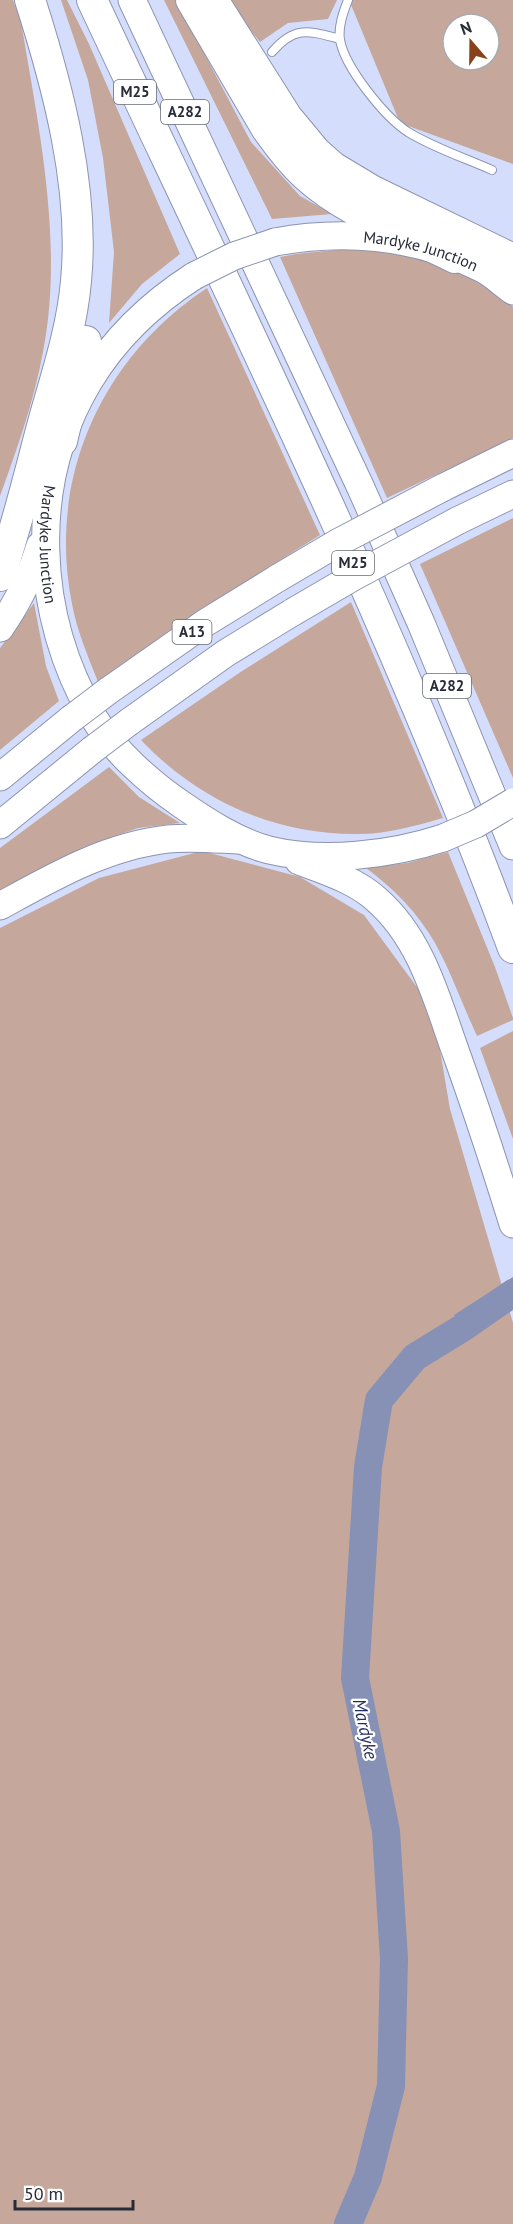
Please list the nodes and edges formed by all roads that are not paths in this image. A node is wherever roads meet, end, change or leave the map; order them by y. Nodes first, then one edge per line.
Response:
1 (30, 0) edge
2 (45, 0) edge
3 (92, 0) edge
4 (132, 0) edge
5 (191, 0) edge
6 (213, 0) edge
7 (348, 0) edge
8 (340, 39) junction
9 (272, 52) dead end
10 (492, 170) dead end
11 (455, 258) junction
12 (513, 259) edge
13 (484, 270) junction
14 (513, 282) edge
15 (513, 291) edge
16 (62, 441) junction
17 (513, 453) edge
18 (513, 494) edge
19 (45, 530) junction
20 (0, 576) edge
21 (0, 628) edge
22 (0, 777) edge
23 (513, 802) edge
24 (0, 825) edge
25 (242, 840) junction
26 (513, 846) edge
27 (270, 850) junction
28 (0, 906) edge
29 (513, 948) edge
30 (513, 1224) edge

1 - 20 highway
2 - 16 highway
3 - 29 highway, M25
4 - 26 highway, A282
5 - 11 highway
6 - 12 highway
7 - 8 lane
8 - 9 lane
8 - 10 lane
11 - 13 highway, Mardyke Junction
11 - 16 highway, Mardyke Junction, bridge
13 - 14 highway
13 - 15 highway, Mardyke Junction
16 - 19 highway, Mardyke Junction
17 - 22 highway, A13, bridge
18 - 24 highway, A13, bridge
19 - 21 highway
19 - 25 highway, Mardyke Junction
23 - 27 highway, Mardyke Junction, bridge
25 - 27 highway, Mardyke Junction
25 - 28 highway
27 - 30 highway

